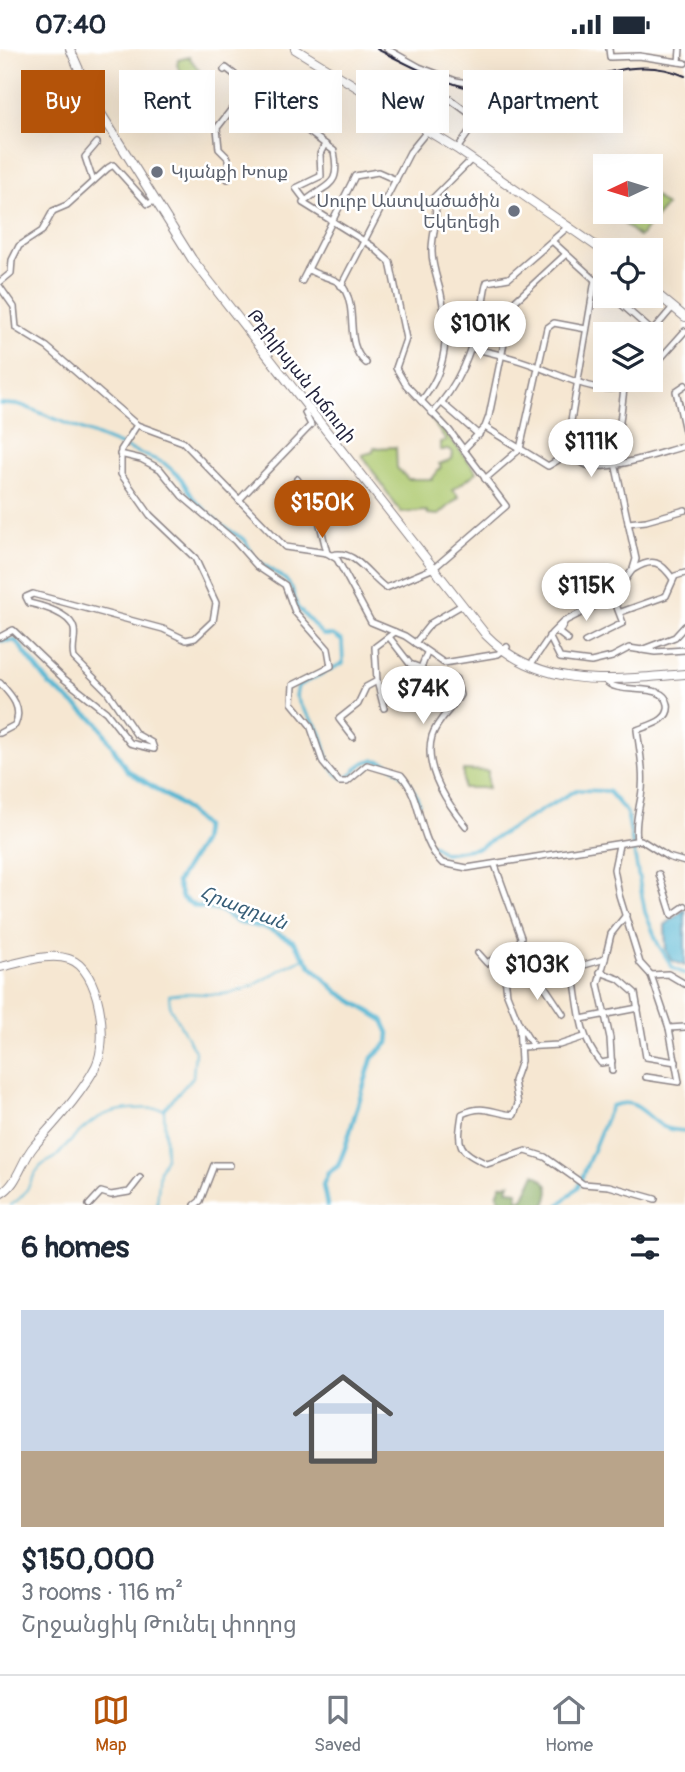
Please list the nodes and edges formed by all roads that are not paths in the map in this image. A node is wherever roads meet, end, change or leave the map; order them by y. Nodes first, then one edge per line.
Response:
1 (72, 49) edge
2 (295, 49) edge
3 (387, 49) edge
4 (610, 49) edge
5 (680, 49) edge
6 (682, 63) edge
7 (224, 70) dead end
8 (229, 71) edge
9 (463, 82) edge
10 (356, 86) edge
11 (229, 113) edge
12 (310, 133) edge
13 (426, 133) edge
14 (433, 133) edge
15 (468, 133) edge
16 (97, 143) dead end
17 (325, 144) junction
18 (457, 149) junction
19 (472, 159) junction
20 (228, 179) dead end
21 (396, 180) junction
22 (93, 181) junction
23 (154, 201) junction
24 (305, 203) junction
25 (332, 222) junction
26 (569, 226) junction
27 (365, 241) junction
28 (552, 241) junction
29 (593, 244) edge
30 (566, 254) junction
31 (308, 269) junction
32 (593, 278) edge
33 (302, 281) dead end
34 (0, 282) edge
35 (341, 286) junction
36 (0, 288) edge
37 (593, 291) edge
38 (663, 299) edge
39 (673, 307) junction
40 (625, 308) edge
41 (685, 317) edge
42 (639, 322) edge
43 (660, 322) edge
44 (586, 329) junction
45 (685, 331) edge
46 (471, 348) junction
47 (503, 354) junction
48 (663, 356) edge
49 (366, 363) dead end
50 (540, 367) junction
51 (577, 384) junction
52 (685, 384) edge
53 (593, 385) edge
54 (624, 392) edge
55 (421, 401) junction
56 (442, 403) junction
57 (308, 411) junction
58 (432, 413) junction
59 (137, 425) junction
60 (485, 427) junction
61 (685, 431) edge
62 (479, 435) junction
63 (685, 446) edge
64 (464, 449) junction
65 (520, 449) junction
66 (120, 452) junction
67 (565, 456) junction
68 (615, 463) junction
69 (297, 479) dead end
70 (485, 479) junction
71 (239, 500) junction
72 (685, 510) edge
73 (628, 523) junction
74 (330, 554) junction
75 (436, 567) junction
76 (633, 569) junction
77 (685, 573) edge
78 (673, 579) junction
79 (613, 597) junction
80 (462, 605) junction
81 (621, 613) junction
82 (565, 621) junction
83 (685, 626) edge
84 (395, 632) junction
85 (0, 636) edge
86 (549, 636) junction
87 (389, 637) junction
88 (568, 640) dead end
89 (585, 642) dead end
90 (415, 643) junction
91 (505, 649) junction
92 (641, 650) junction
93 (685, 650) edge
94 (428, 653) junction
95 (533, 661) junction
96 (421, 668) junction
97 (685, 672) edge
98 (605, 680) junction
99 (377, 681) junction
100 (0, 683) edge
101 (384, 708) dead end
102 (0, 733) edge
103 (353, 737) dead end
104 (466, 826) dead end
105 (636, 842) junction
106 (622, 845) junction
107 (685, 862) edge
108 (495, 865) junction
109 (659, 874) dead end
110 (685, 906) edge
111 (626, 915) junction
112 (520, 943) junction
113 (478, 953) dead end
114 (605, 959) junction
115 (572, 966) junction
116 (0, 967) edge
117 (600, 972) junction
118 (512, 973) junction
119 (651, 975) junction
120 (538, 978) junction
121 (685, 984) edge
122 (638, 1008) junction
123 (563, 1014) dead end
124 (604, 1014) junction
125 (581, 1019) junction
126 (519, 1024) junction
127 (685, 1027) edge
128 (668, 1028) junction
129 (584, 1037) junction
130 (533, 1046) junction
131 (520, 1047) junction
132 (612, 1061) junction
133 (676, 1062) junction
134 (612, 1071) dead end
135 (646, 1077) dead end
136 (230, 1165) dead end
137 (140, 1178) dead end
138 (0, 1194) edge
139 (655, 1199) dead end
140 (89, 1205) edge
141 (195, 1205) edge

1 - 23 main road, Թբիլիսյան խճուղի
1 - 75 main road, Թբիլիսյան խճուղի
2 - 10 main road
3 - 9 street
4 - 6 street
5 - 6 street
7 - 8 street
11 - 20 street
12 - 17 street
13 - 21 street
14 - 18 main road
15 - 18 street
16 - 22 street
17 - 24 street
17 - 24 street
18 - 19 main road
19 - 26 main road
19 - 55 street
21 - 25 street
21 - 27 street
22 - 23 street
22 - 34 street
23 - 57 main road, Թբիլիսյան խճուղի
24 - 25 street
25 - 27 street
25 - 31 street
26 - 28 street
26 - 29 main road
27 - 35 street
27 - 55 street
28 - 30 street
28 - 46 street
30 - 32 street
30 - 47 street
31 - 33 street
31 - 35 street
35 - 49 street
36 - 59 street
37 - 44 street
38 - 39 main road
39 - 41 main road
39 - 43 street
40 - 42 street
44 - 50 street
44 - 51 street
45 - 48 street
46 - 47 street
46 - 56 street
47 - 50 street
47 - 60 street
50 - 51 street
50 - 65 street
51 - 53 street
51 - 67 street
52 - 61 street
54 - 68 street
55 - 58 street
56 - 58 street
56 - 62 street
57 - 71 street
57 - 75 main road, Թբիլիսյան խճուղի
58 - 64 street
59 - 66 street
59 - 71 street
60 - 62 street
60 - 65 street
62 - 64 street
63 - 68 street
64 - 70 street
65 - 67 street
65 - 70 street
66 - 85 street
66 - 108 street
67 - 68 street
68 - 73 street
69 - 74 street
70 - 75 street
71 - 74 street
72 - 73 street
73 - 76 street
74 - 75 street
74 - 84 street
75 - 80 main road, Թբիլիսյան խճուղի
75 - 91 main road, Թբիլիսյան խճուղի
76 - 78 street
76 - 79 street
77 - 78 street
78 - 81 street
79 - 81 street
79 - 82 street
80 - 90 street
80 - 91 main road, Թբիլիսյան խճուղի
81 - 89 street
82 - 86 street
82 - 88 street
83 - 92 street
84 - 87 street
84 - 90 street
86 - 92 street
86 - 95 street
87 - 96 street
87 - 99 street
90 - 94 street
91 - 94 street
91 - 95 main road, Թբիլիսյան խճուղի
91 - 98 main road, Թբիլիսյան խճուղի
92 - 93 street
94 - 96 street
95 - 97 main road, Թբիլիսյան խճուղի
96 - 104 street
97 - 98 main road, Թբիլիսյան խճուղի
98 - 105 street
99 - 101 street
99 - 103 street
100 - 102 street
105 - 106 street
105 - 107 street
106 - 108 street
106 - 111 street
108 - 112 street
109 - 110 street
111 - 114 street
111 - 119 street
112 - 113 street
112 - 118 street
114 - 115 street
114 - 117 street
115 - 120 street
115 - 125 street
116 - 138 main road
117 - 122 street
117 - 124 street
118 - 120 street
118 - 126 street
119 - 121 street
119 - 128 street
120 - 123 street
122 - 124 street
122 - 133 street
124 - 125 street
124 - 132 street
125 - 129 street
126 - 130 street
126 - 131 street
127 - 128 street
128 - 133 street
129 - 130 street
129 - 132 street
130 - 131 street
131 - 139 street
132 - 134 street
133 - 135 street
136 - 141 street
137 - 140 street

